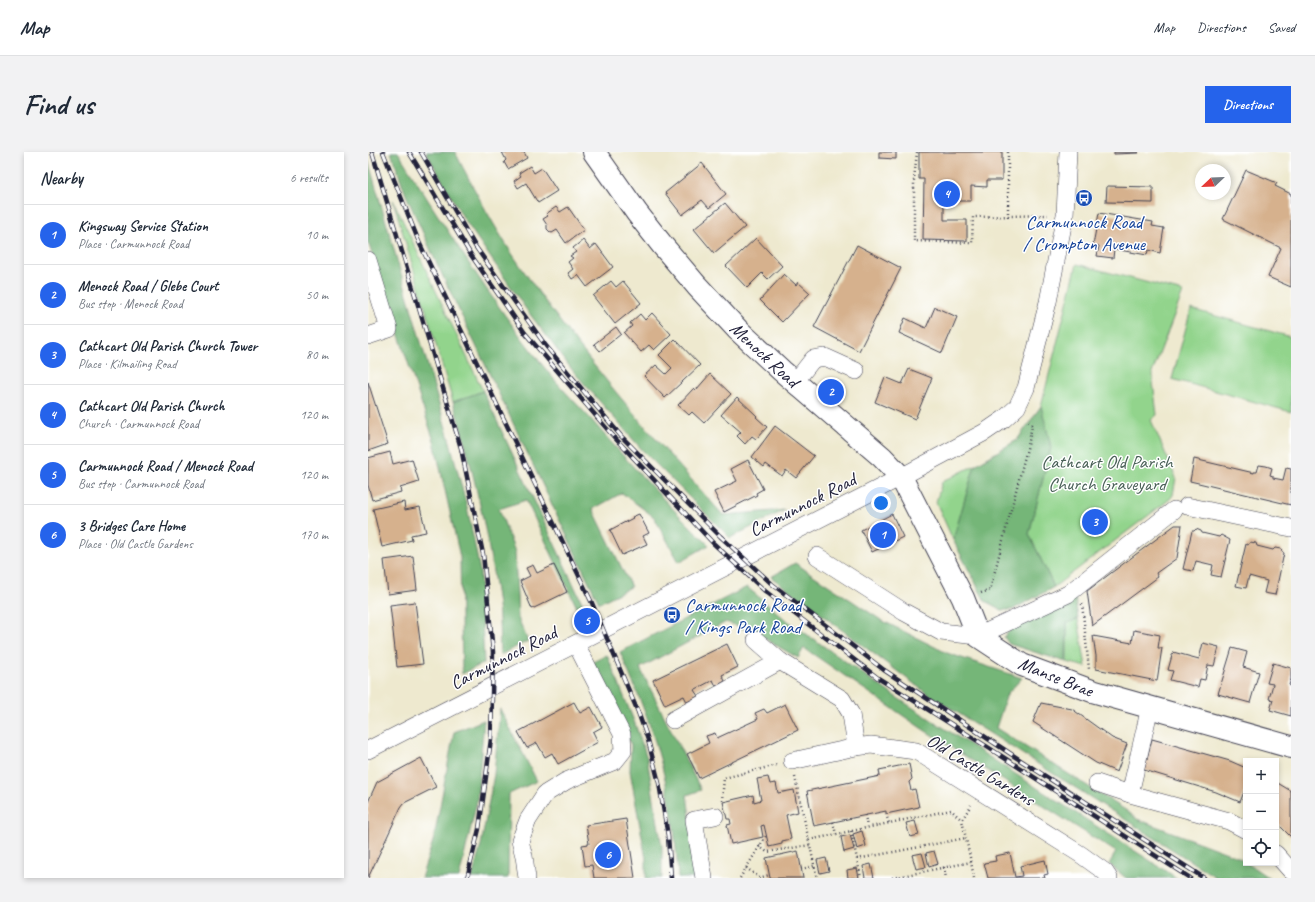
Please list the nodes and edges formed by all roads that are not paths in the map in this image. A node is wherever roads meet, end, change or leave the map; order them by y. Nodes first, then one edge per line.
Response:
1 (594, 152) edge
2 (1068, 152) edge
3 (368, 260) edge
4 (368, 336) edge
5 (856, 371) dead end
6 (795, 382) junction
7 (901, 477) junction
8 (1291, 528) edge
9 (817, 556) dead end
10 (978, 636) junction
11 (756, 640) dead end
12 (576, 644) junction
13 (780, 661) junction
14 (1150, 707) junction
15 (673, 720) dead end
16 (856, 747) junction
17 (1291, 747) edge
18 (368, 750) edge
19 (792, 761) road end
20 (1097, 783) dead end
21 (1130, 794) junction
22 (715, 816) road end
23 (1243, 828) edge
24 (1279, 857) edge
25 (1291, 871) edge
26 (527, 878) edge
27 (704, 878) edge
28 (1109, 878) edge

1 - 6 main road, Menock Road
2 - 7 street, Carmunnock Road
3 - 4 street
5 - 6 street
6 - 7 main road, Menock Road
7 - 10 main road, Menock Road
7 - 12 street, Carmunnock Road
8 - 10 street
9 - 10 street, Manse Brae
10 - 14 main road, Manse Brae
11 - 13 street
12 - 18 street, Carmunnock Road
12 - 26 street
13 - 15 street
13 - 16 street
14 - 17 main road, Manse Brae
14 - 21 street
16 - 19 street, Old Castle Gardens
16 - 28 street, Old Castle Gardens
20 - 21 street
21 - 23 street
22 - 27 street
24 - 25 street

